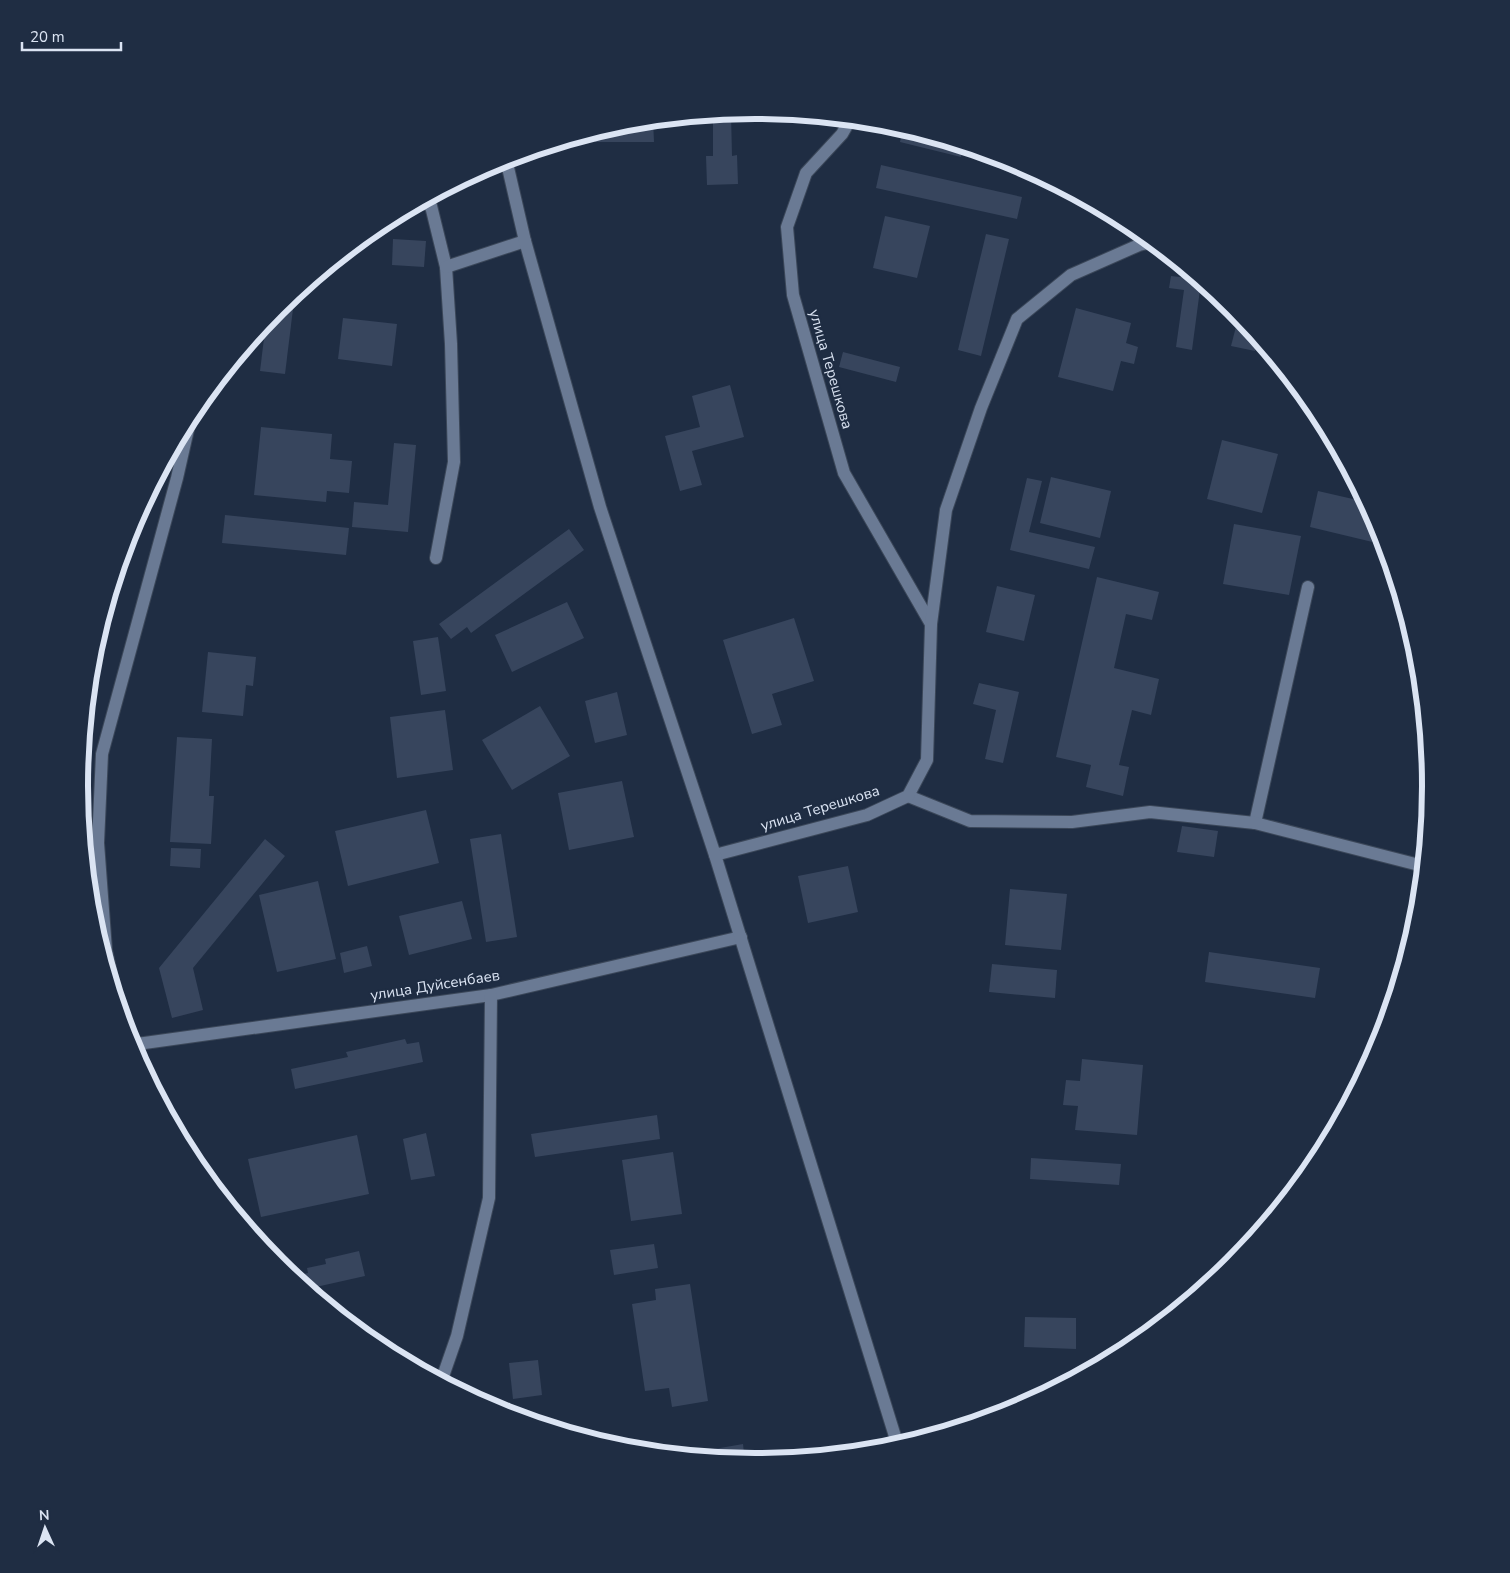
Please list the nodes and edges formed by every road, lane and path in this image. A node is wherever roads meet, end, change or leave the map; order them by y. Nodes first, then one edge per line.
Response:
1 (847, 126) edge
2 (508, 167) edge
3 (427, 205) edge
4 (525, 241) junction
5 (1143, 244) edge
6 (446, 267) junction
7 (186, 439) edge
8 (436, 558) dead end
9 (1308, 587) dead end
10 (931, 624) junction
11 (908, 796) junction
12 (1255, 823) junction
13 (715, 856) junction
14 (1418, 865) edge
15 (741, 937) junction
16 (105, 939) edge
17 (491, 995) junction
18 (139, 1044) edge
19 (442, 1376) edge
20 (896, 1439) edge

1 - 10 street, улица Терешкова
2 - 4 street
3 - 6 street
4 - 6 street
4 - 13 street
5 - 10 street
6 - 8 street
7 - 16 street
9 - 12 street
10 - 11 street
11 - 12 street
11 - 13 street, улица Терешкова
12 - 14 street
13 - 15 street
15 - 17 street, улица Дуйсенбаев
15 - 20 street
17 - 18 street, улица Дуйсенбаев
17 - 19 street

